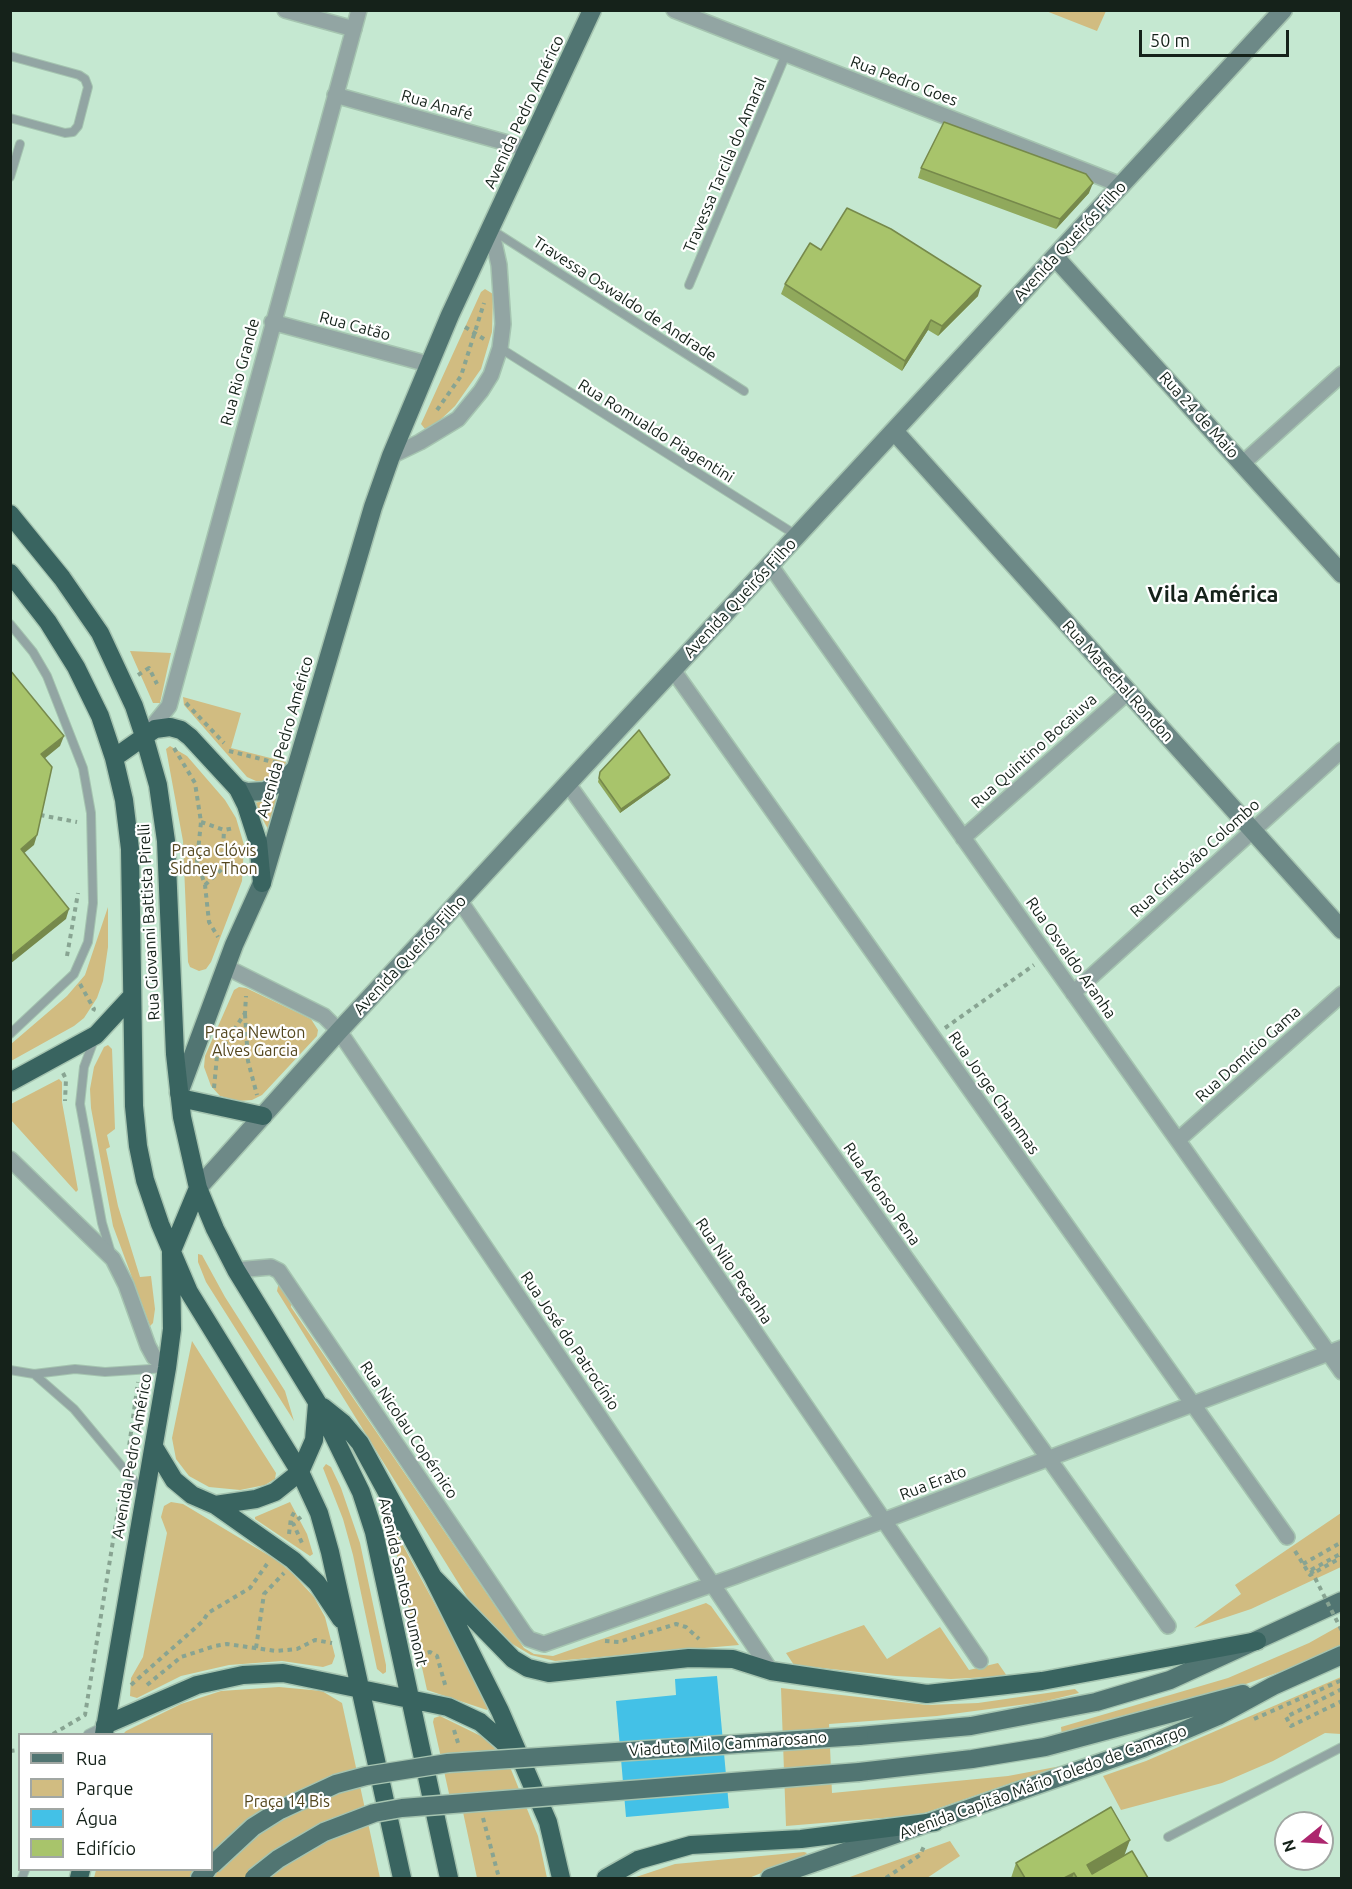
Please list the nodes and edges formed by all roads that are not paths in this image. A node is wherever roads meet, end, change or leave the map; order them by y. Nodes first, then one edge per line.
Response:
1 (285, 10) edge
2 (359, 10) edge
3 (592, 10) edge
4 (674, 10) edge
5 (1283, 10) edge
6 (354, 29) junction
7 (786, 54) junction
8 (10, 56) edge
9 (335, 96) junction
10 (10, 118) edge
11 (20, 144) dead end
12 (530, 150) junction
13 (10, 177) edge
14 (1121, 185) junction
15 (491, 229) junction
16 (1055, 257) junction
17 (689, 285) dead end
18 (272, 322) junction
19 (500, 348) junction
20 (428, 364) junction
21 (1341, 374) edge
22 (744, 391) dead end
23 (895, 432) junction
24 (391, 456) junction
25 (1243, 463) junction
26 (10, 514) edge
27 (797, 536) junction
28 (770, 565) junction
29 (10, 573) edge
30 (1341, 574) edge
31 (10, 624) edge
32 (673, 670) junction
33 (1128, 692) junction
34 (144, 736) junction
35 (1341, 750) edge
36 (114, 758) junction
37 (296, 768) junction
38 (568, 784) junction
39 (238, 789) junction
40 (1252, 831) junction
41 (963, 838) junction
42 (262, 883) junction
43 (460, 901) junction
44 (1341, 930) edge
45 (226, 967) junction
46 (1073, 993) junction
47 (1341, 994) edge
48 (132, 996) junction
49 (12, 1031) edge
50 (339, 1031) junction
51 (96, 1035) junction
52 (10, 1082) edge
53 (180, 1095) junction
54 (264, 1115) junction
55 (1178, 1140) junction
56 (10, 1159) edge
57 (198, 1188) junction
58 (171, 1253) junction
59 (112, 1258) junction
60 (236, 1270) junction
61 (1335, 1351) edge
62 (167, 1368) junction
63 (10, 1370) edge
64 (1341, 1372) edge
65 (34, 1374) junction
66 (317, 1402) junction
67 (1191, 1405) junction
68 (154, 1447) junction
69 (1048, 1459) junction
70 (300, 1473) junction
71 (145, 1494) junction
72 (215, 1505) junction
73 (883, 1521) junction
74 (1287, 1537) road end
75 (432, 1577) junction
76 (714, 1584) junction
77 (1341, 1601) edge
78 (1168, 1626) dead end
79 (348, 1629) junction
80 (1257, 1641) junction
81 (536, 1642) joint
82 (1341, 1655) edge
83 (980, 1661) dead end
84 (771, 1671) junction
85 (1273, 1686) junction
86 (360, 1687) junction
87 (410, 1697) junction
88 (104, 1730) edge
89 (1341, 1747) edge
90 (519, 1756) junction
91 (935, 1822) junction
92 (1168, 1837) dead end
93 (213, 1864) edge
94 (254, 1878) edge
95 (402, 1878) edge
96 (449, 1878) edge
97 (561, 1878) edge
98 (606, 1878) edge
99 (770, 1878) edge

1 - 6 street
2 - 6 street, Rua Rio Grande
3 - 12 main road, Avenida Pedro Américo
4 - 7 street, Rua Pedro Goes
5 - 14 main road, Avenida Queirós Filho
6 - 9 street, Rua Rio Grande
7 - 14 street, Rua Pedro Goes
7 - 17 lane, Travessa Tarcila do Amaral
8 - 10 lane
9 - 12 street, Rua Anafé
9 - 18 street, Rua Rio Grande
11 - 13 lane
12 - 15 main road, Avenida Pedro Américo
14 - 16 main road, Avenida Queirós Filho
15 - 19 street
15 - 20 main road, Avenida Pedro Américo
15 - 22 lane, Travessa Oswaldo de Andrade
16 - 23 main road, Avenida Queirós Filho
16 - 25 main road, Rua 24 de Maio
18 - 20 street, Rua Catão
18 - 34 street, Rua Rio Grande
19 - 24 street
19 - 27 lane, Rua Romualdo Piagentini
20 - 24 main road, Avenida Pedro Américo
21 - 25 street
23 - 27 main road, Avenida Queirós Filho
23 - 33 main road, Rua Marechal Rondon
24 - 37 main road, Avenida Pedro Américo
25 - 30 main road, Rua 24 de Maio
26 - 34 highway, Rua Giovanni Battista Pirelli
27 - 28 main road, Avenida Queirós Filho
28 - 32 main road, Avenida Queirós Filho
28 - 41 street, Rua Osvaldo Aranha
29 - 36 highway, Rua Giovanni Battista Pirelli
31 - 49 lane
32 - 38 main road, Avenida Queirós Filho
32 - 67 street, Rua Jorge Chammas
33 - 40 main road, Rua Marechal Rondon
33 - 41 street, Rua Quintino Bocaiuva
34 - 36 highway
34 - 39 highway
34 - 53 highway, Rua Giovanni Battista Pirelli
35 - 40 street, Rua Cristóvão Colombo
36 - 48 highway, Rua Giovanni Battista Pirelli
37 - 39 main road
37 - 42 main road, Avenida Pedro Américo
38 - 43 main road, Avenida Queirós Filho
38 - 69 street, Rua Afonso Pena
39 - 42 highway
40 - 44 main road, Rua Marechal Rondon
40 - 46 street, Rua Cristóvão Colombo
41 - 46 street, Rua Osvaldo Aranha
42 - 45 main road, Avenida Pedro Américo
43 - 50 main road, Avenida Queirós Filho
43 - 73 street, Rua Nilo Peçanha
45 - 50 street
45 - 53 main road, Avenida Pedro Américo
46 - 55 street, Rua Osvaldo Aranha
47 - 55 street, Rua Domício Gama
48 - 51 highway
48 - 58 highway, Rua Giovanni Battista Pirelli
50 - 54 main road, Avenida Queirós Filho
50 - 76 street, Rua José do Patrocínio
51 - 52 highway
51 - 59 lane
53 - 54 highway
53 - 57 highway, Rua Giovanni Battista Pirelli
54 - 57 main road, Avenida Queirós Filho
55 - 61 street, Rua Osvaldo Aranha
56 - 59 street
57 - 58 highway, Avenida Pedro Américo
57 - 60 highway, Avenida Santos Dumont
58 - 62 highway, Avenida Pedro Américo
58 - 70 highway
59 - 62 street
60 - 66 highway, Avenida Santos Dumont
60 - 81 street, Rua Nicolau Copérnico
61 - 64 street, Rua Osvaldo Aranha
61 - 67 street, Rua Erato
62 - 65 lane
62 - 68 highway, Avenida Pedro Américo
63 - 65 lane
65 - 71 lane
66 - 70 highway
66 - 75 highway
66 - 87 highway, Avenida Santos Dumont
67 - 69 street, Rua Erato
67 - 74 street, Rua Jorge Chammas
68 - 71 highway, Avenida Pedro Américo
68 - 72 highway
69 - 73 street, Rua Erato
69 - 78 street, Rua Afonso Pena
70 - 72 highway
70 - 79 highway
71 - 88 highway, Avenida Pedro Américo
72 - 79 highway
73 - 76 street, Rua Erato
73 - 83 street, Rua Nilo Peçanha
75 - 84 highway
75 - 90 highway
76 - 81 street, Rua Erato
76 - 84 street, Rua José do Patrocínio
77 - 80 main road
79 - 86 highway
80 - 84 highway
80 - 93 main road, Viaduto Milo Cammarosano, bridge
82 - 85 main road, Avenida Capitão Mário Toledo de Camargo
85 - 91 main road, Avenida Capitão Mário Toledo de Camargo
85 - 94 main road, bridge
86 - 87 highway
86 - 88 highway
86 - 95 highway
87 - 90 highway
87 - 96 highway, Avenida Santos Dumont
89 - 92 lane
90 - 97 highway
91 - 98 highway
91 - 99 main road, Avenida Capitão Mário Toledo de Camargo

